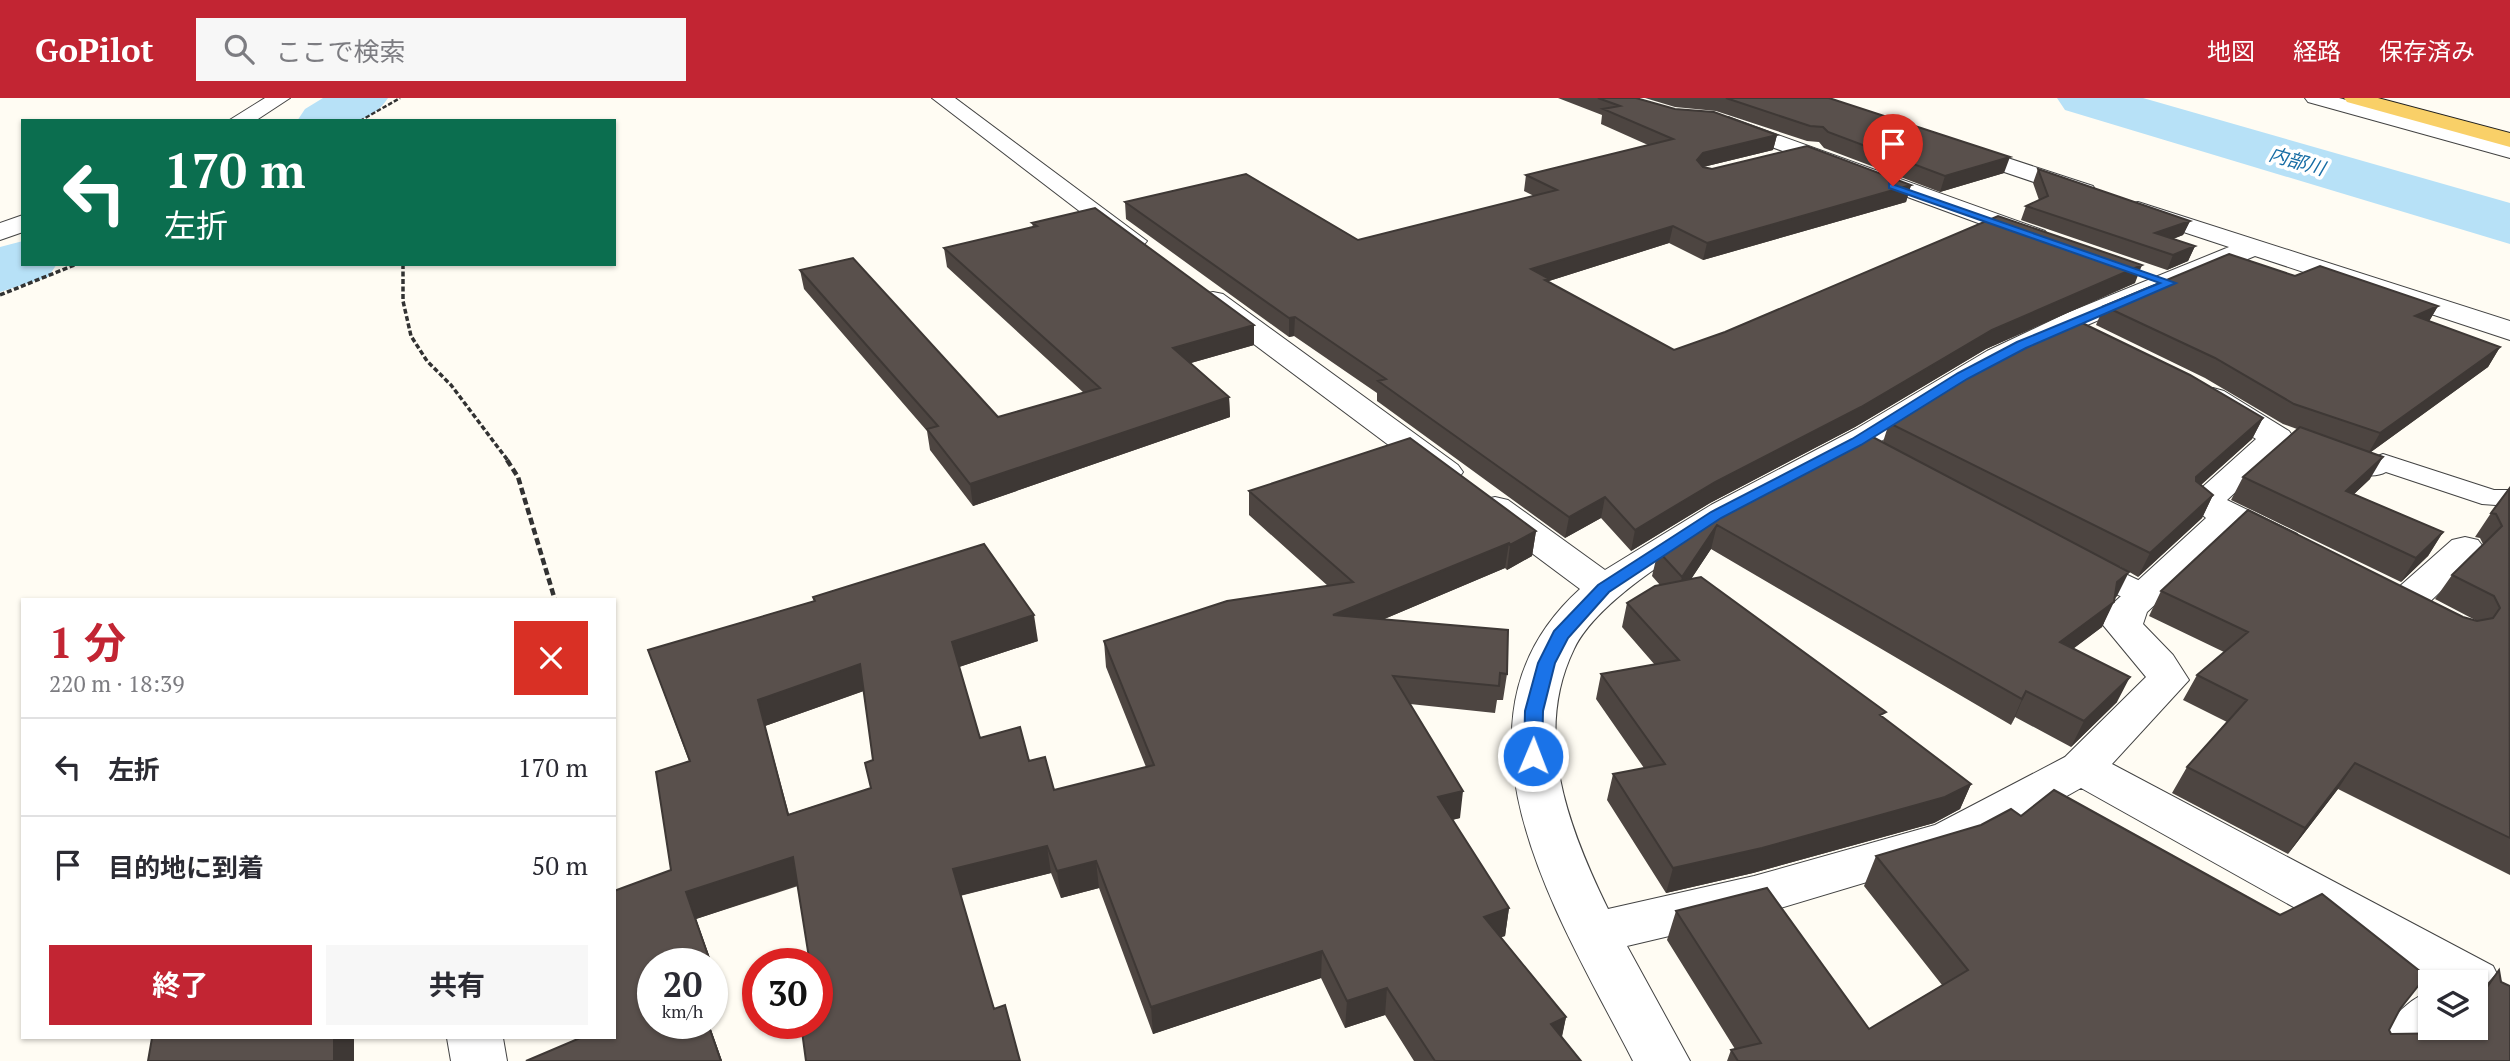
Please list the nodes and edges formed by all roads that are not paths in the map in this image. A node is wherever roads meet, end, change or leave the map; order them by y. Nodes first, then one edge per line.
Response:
1 (280, 98) edge
2 (942, 98) edge
3 (2315, 98) edge
4 (2354, 98) edge
5 (1707, 118) edge
6 (243, 119) edge
7 (2510, 140) edge
8 (1837, 143) edge
9 (1941, 144) edge
10 (2510, 151) edge
11 (1803, 152) junction
12 (1768, 161) edge
13 (21, 224) edge
14 (0, 232) edge
15 (2054, 243) edge
16 (2253, 247) junction
17 (1158, 259) edge
18 (2131, 269) edge
19 (1190, 283) edge
20 (2170, 283) junction
21 (2066, 325) junction
22 (2510, 331) edge
23 (2108, 342) edge
24 (2193, 387) edge
25 (2269, 430) junction
26 (2510, 498) edge
27 (2229, 518) junction
28 (2465, 548) dead end
29 (2059, 550) edge
30 (2318, 559) edge
31 (2368, 584) edge
32 (1604, 588) junction
33 (2142, 594) junction
34 (2405, 603) junction
35 (2439, 620) edge
36 (2081, 768) junction
37 (1596, 933) junction
38 (2429, 970) edge
39 (2488, 995) edge
40 (2510, 1001) edge
41 (2418, 1034) edge
42 (475, 1039) edge
43 (479, 1061) edge
44 (1662, 1061) edge
45 (2395, 1061) edge

1 - 6 street
2 - 17 street
3 - 10 street
4 - 7 main road
5 - 11 street
8 - 11 street
9 - 16 street
11 - 12 street
11 - 15 street
13 - 14 street
16 - 20 street
16 - 22 street
18 - 20 street
19 - 32 street
20 - 21 street
21 - 23 street
21 - 32 street
24 - 25 street
25 - 26 lane
25 - 27 street
27 - 30 street
27 - 33 street
28 - 34 street
29 - 33 lane
31 - 34 street
32 - 37 street
33 - 36 street
34 - 35 street
36 - 37 street
36 - 38 street
37 - 44 street
39 - 40 street
41 - 45 street
42 - 43 street

